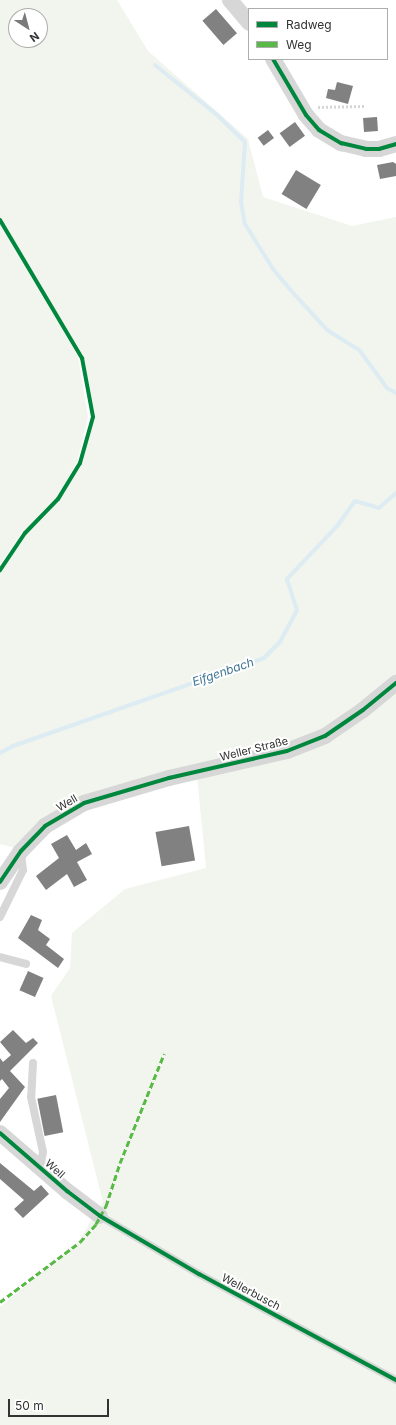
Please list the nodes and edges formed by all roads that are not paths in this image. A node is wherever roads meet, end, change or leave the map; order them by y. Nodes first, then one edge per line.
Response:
1 (230, 0) edge
2 (248, 22) edge
3 (274, 60) edge
4 (396, 144) edge
5 (396, 683) edge
6 (169, 778) joint
7 (21, 851) junction
8 (0, 882) edge
9 (0, 917) edge
10 (0, 957) edge
11 (26, 964) dead end
12 (33, 1063) dead end
13 (0, 1133) edge
14 (40, 1167) junction
15 (100, 1216) joint
16 (396, 1380) edge

1 - 2 street
3 - 4 street
5 - 6 street, Weller Straße
6 - 7 street, Well
7 - 8 street, Well
7 - 9 lane
10 - 11 lane
12 - 14 lane
13 - 14 street, Well
14 - 15 street, Well
15 - 16 lane, Wellerbusch

